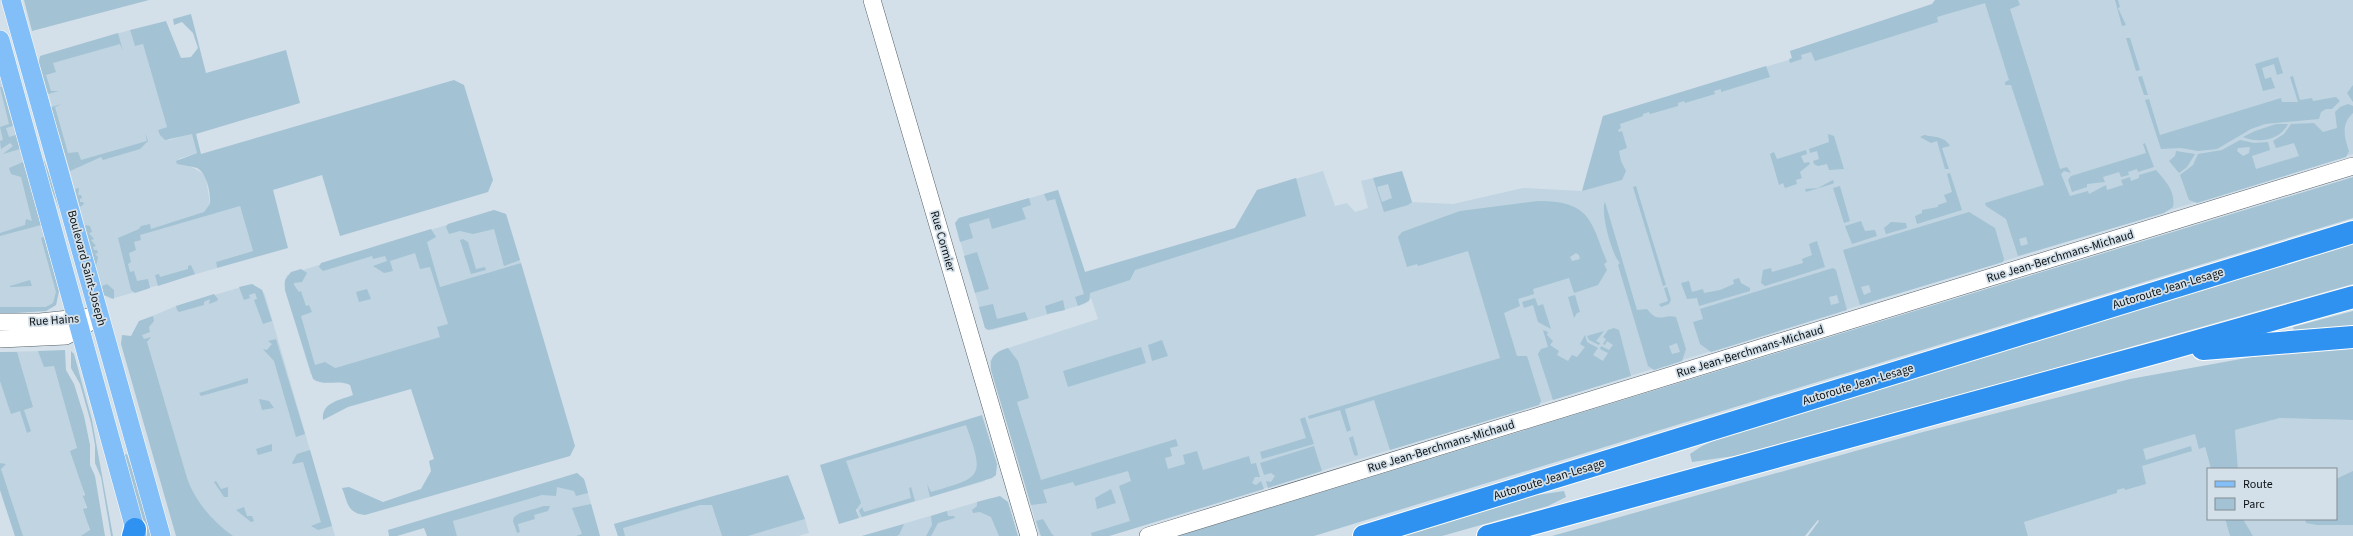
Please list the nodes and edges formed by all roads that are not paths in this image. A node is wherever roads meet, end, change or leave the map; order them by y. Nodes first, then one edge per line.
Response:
1 (11, 0) edge
2 (872, 0) edge
3 (0, 40) edge
4 (2353, 166) edge
5 (2353, 232) edge
6 (2353, 297) edge
7 (100, 316) junction
8 (0, 322) edge
9 (78, 324) junction
10 (2353, 337) edge
11 (0, 339) edge
12 (2162, 351) junction
13 (135, 534) edge
14 (161, 536) edge
15 (1029, 536) edge
16 (1148, 536) edge
17 (1364, 536) edge
18 (1488, 536) edge

1 - 7 main road, Boulevard Saint-Joseph
2 - 15 street, Rue Cormier
3 - 9 main road, Boulevard Saint-Joseph
4 - 16 street, Rue Jean-Berchmans-Michaud
5 - 17 highway, Autoroute Jean-Lesage
6 - 12 highway
7 - 9 street, Rue Hains
7 - 14 main road, Boulevard Saint-Joseph
8 - 9 street, Rue Hains
9 - 11 street, Rue Hains
9 - 13 main road, Boulevard Saint-Joseph
10 - 12 highway
12 - 18 highway

